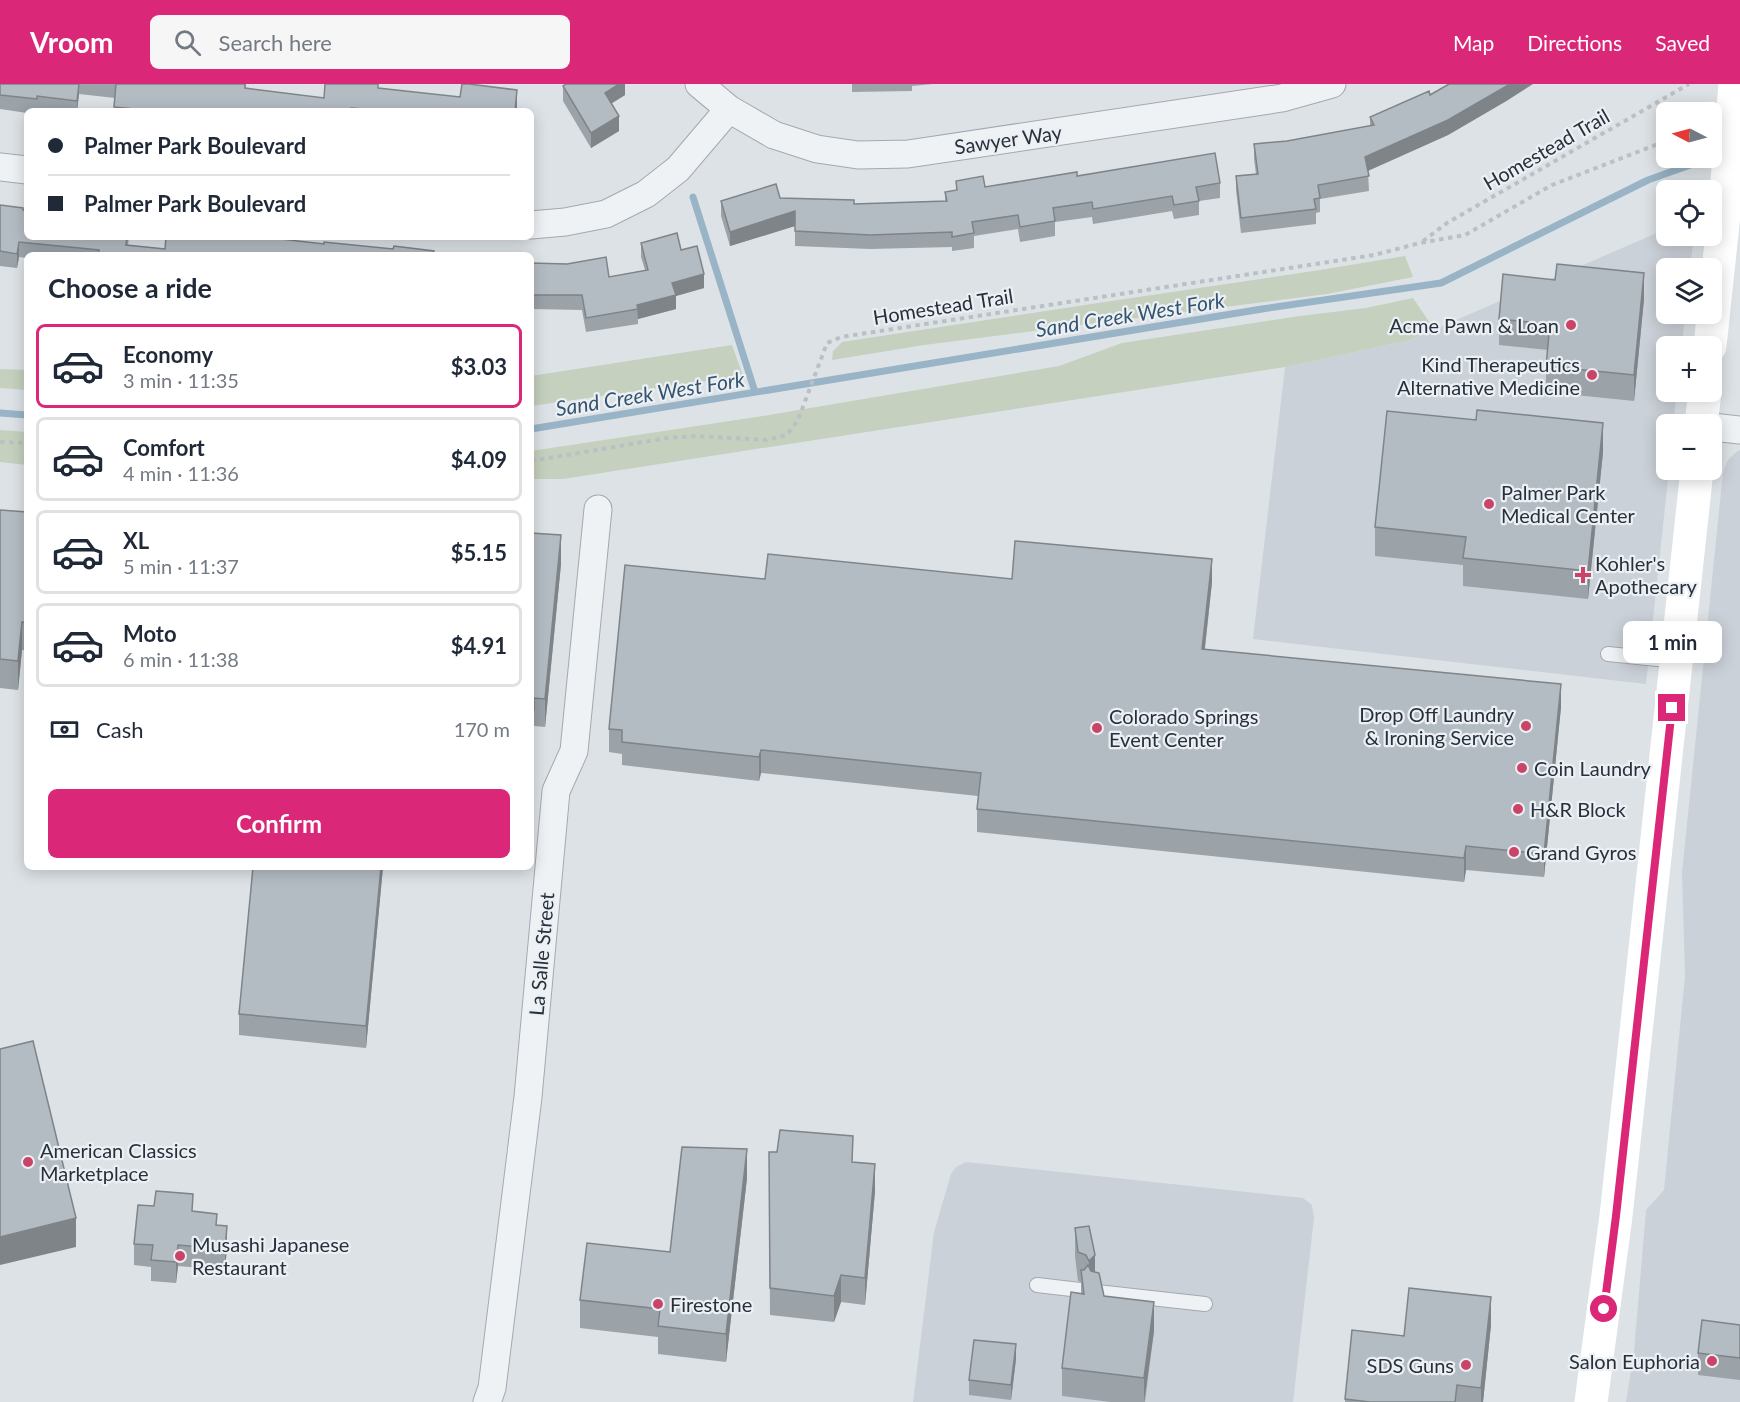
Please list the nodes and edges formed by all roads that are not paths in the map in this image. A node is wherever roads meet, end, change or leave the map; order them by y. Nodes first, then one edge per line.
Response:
1 (699, 84) edge
2 (1332, 84) edge
3 (1735, 84) edge
4 (729, 109) junction
5 (0, 167) edge
6 (24, 170) edge
7 (534, 225) edge
8 (1711, 336) edge
9 (1722, 428) edge
10 (1740, 430) edge
11 (1696, 480) edge
12 (598, 509) dead end
13 (1608, 654) dead end
14 (1677, 661) junction
15 (1037, 1285) dead end
16 (1080, 1290) edge
17 (1097, 1292) edge
18 (1205, 1304) dead end
19 (487, 1402) edge
20 (1591, 1402) edge

1 - 4 street, Sawyer Way
2 - 4 street, Sawyer Way
3 - 8 main road, bridge
4 - 7 street
5 - 6 street
9 - 10 street
11 - 14 main road
12 - 19 street, La Salle Street
13 - 14 lane
14 - 20 main road
15 - 16 lane
17 - 18 lane

